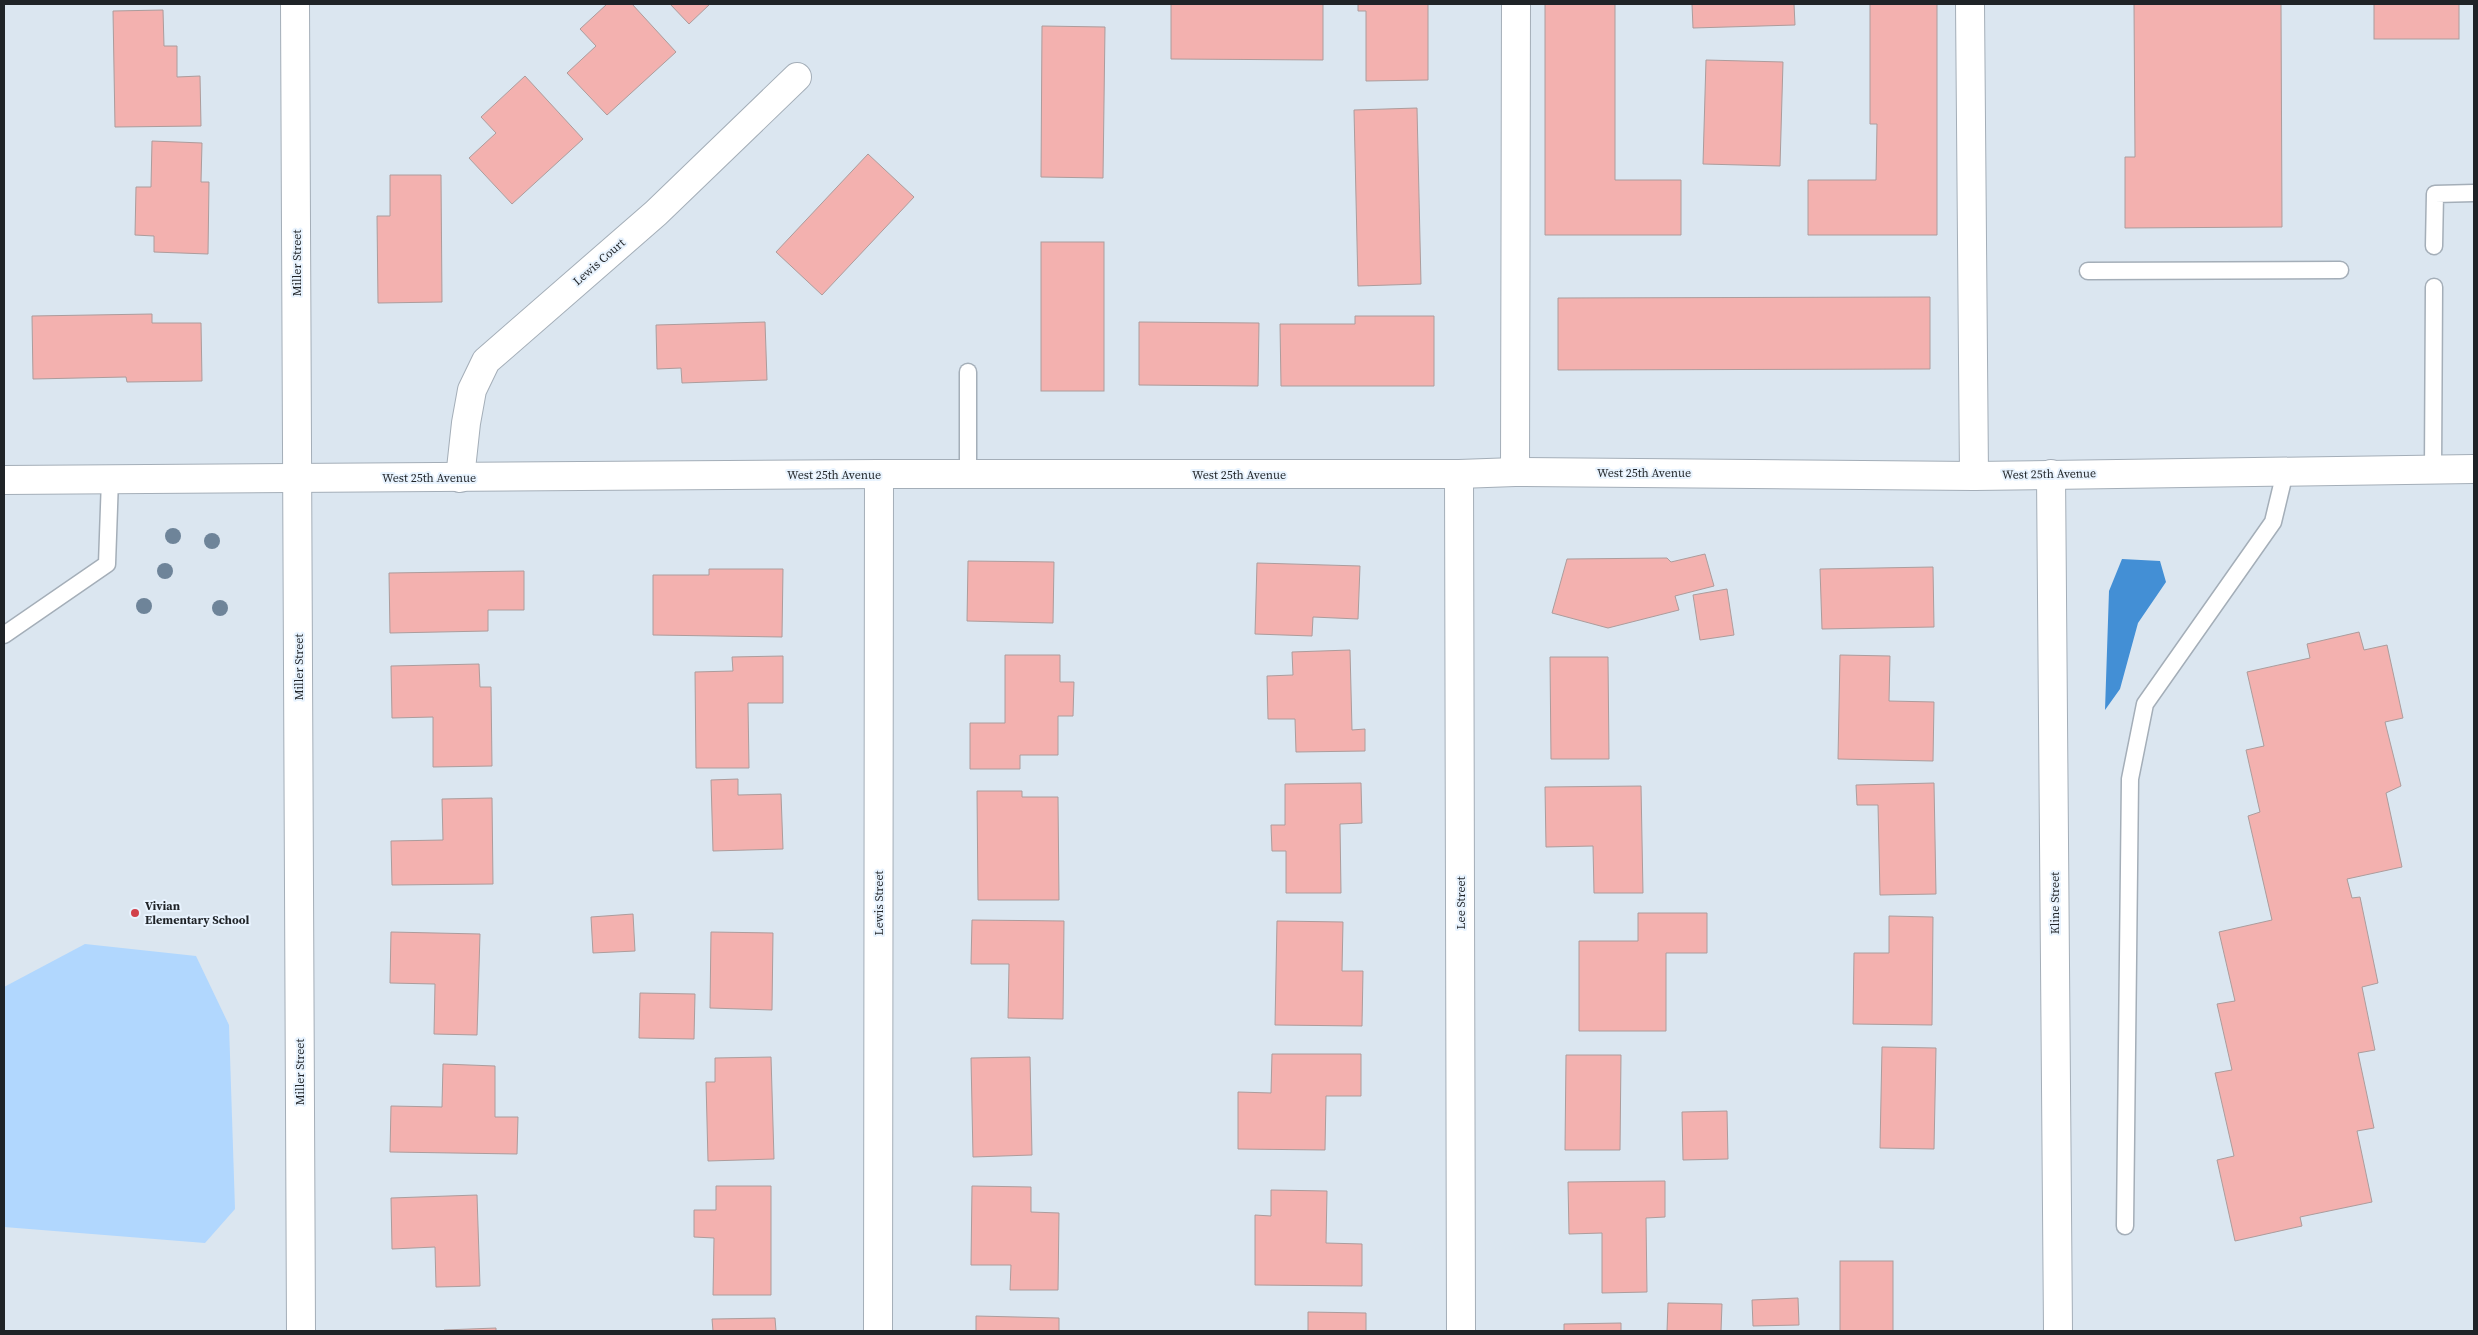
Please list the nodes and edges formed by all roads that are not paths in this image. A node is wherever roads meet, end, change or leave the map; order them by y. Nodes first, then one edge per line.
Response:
1 (295, 4) edge
2 (1516, 4) edge
3 (1970, 4) edge
4 (797, 77) dead end
5 (2474, 193) edge
6 (2434, 246) dead end
7 (2340, 270) dead end
8 (2088, 271) dead end
9 (2434, 287) dead end
10 (968, 372) dead end
11 (2474, 469) edge
12 (2434, 470) junction
13 (1515, 472) junction
14 (2285, 472) junction
15 (879, 474) junction
16 (1459, 474) junction
17 (2052, 474) junction
18 (968, 476) junction
19 (1974, 476) junction
20 (298, 478) junction
21 (460, 478) junction
22 (110, 479) junction
23 (4, 480) edge
24 (4, 635) edge
25 (2125, 1226) dead end
26 (301, 1331) edge
27 (878, 1331) edge
28 (1461, 1331) edge
29 (2058, 1331) edge

1 - 20 street, Miller Street
2 - 13 street
3 - 19 street
4 - 21 street, Lewis Court
5 - 6 lane
7 - 8 lane
9 - 12 lane
10 - 18 lane
11 - 12 street, West 25th Avenue
12 - 14 street, West 25th Avenue
13 - 16 street, West 25th Avenue
13 - 19 street, West 25th Avenue
14 - 17 street, West 25th Avenue
14 - 25 lane
15 - 18 street, West 25th Avenue
15 - 21 street, West 25th Avenue
15 - 27 street, Lewis Street
16 - 18 street, West 25th Avenue
16 - 28 street, Lee Street
17 - 19 street, West 25th Avenue
17 - 29 street, Kline Street
20 - 21 street, West 25th Avenue
20 - 22 street, West 25th Avenue
20 - 26 street, Miller Street
22 - 23 street, West 25th Avenue
22 - 24 lane

